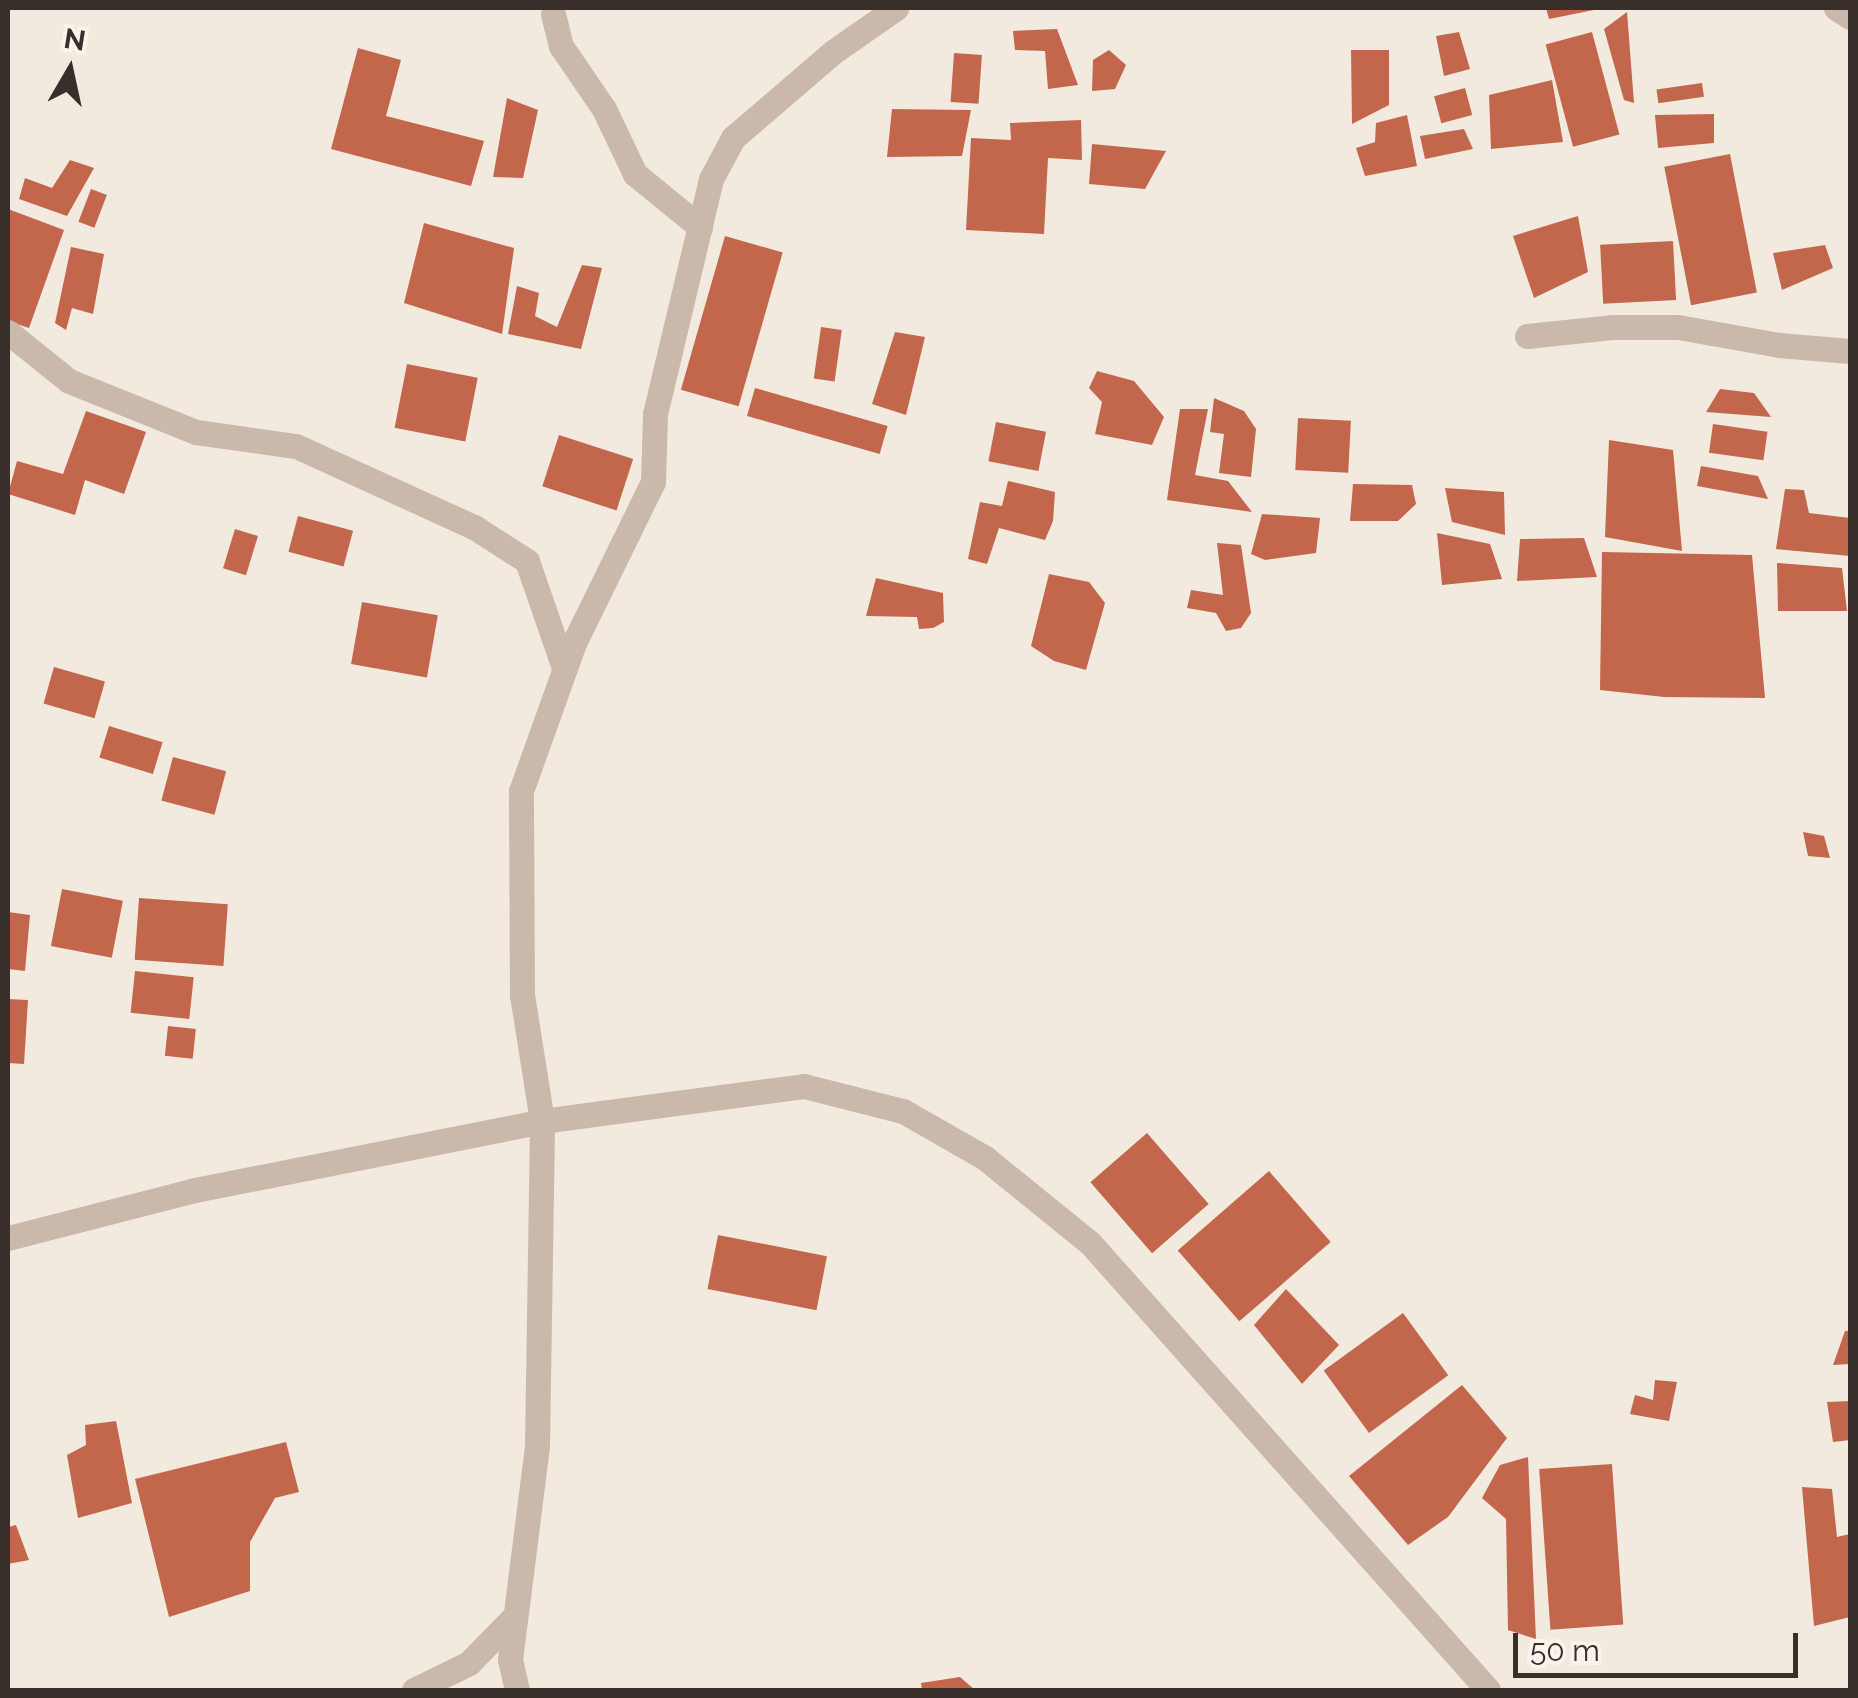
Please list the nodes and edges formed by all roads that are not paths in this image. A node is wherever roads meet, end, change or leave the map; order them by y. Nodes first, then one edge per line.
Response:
1 (896, 8) edge
2 (1836, 8) edge
3 (554, 14) dead end
4 (1850, 17) edge
5 (700, 227) junction
6 (8, 332) edge
7 (1526, 336) dead end
8 (1850, 352) edge
9 (564, 668) junction
10 (542, 1120) junction
11 (8, 1238) edge
12 (515, 1616) junction
13 (414, 1690) edge
14 (517, 1690) edge
15 (1488, 1690) edge

1 - 5 street
2 - 4 street
3 - 5 street
5 - 9 street
6 - 9 street
7 - 8 street
9 - 10 street
10 - 11 street
10 - 12 street
10 - 15 street
12 - 13 street
12 - 14 street

